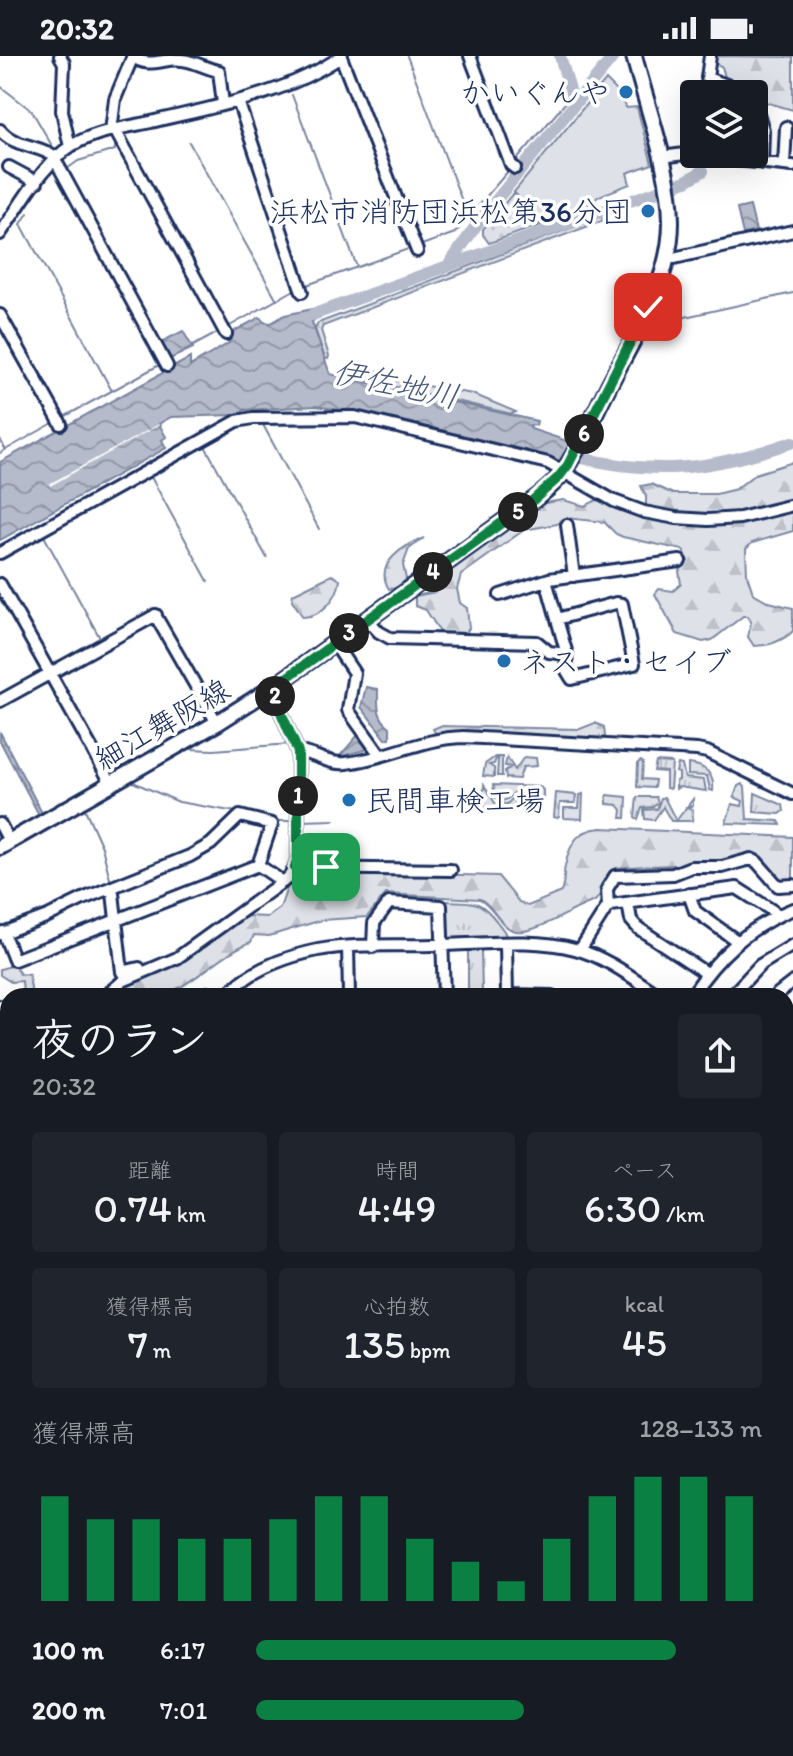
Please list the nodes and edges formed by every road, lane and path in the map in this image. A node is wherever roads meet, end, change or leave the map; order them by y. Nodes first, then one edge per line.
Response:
1 (60, 56) edge
2 (132, 56) edge
3 (341, 56) edge
4 (470, 56) edge
5 (634, 56) edge
6 (710, 56) edge
7 (713, 80) edge
8 (238, 101) junction
9 (223, 104) junction
10 (786, 127) dead end
11 (0, 130) edge
12 (113, 131) junction
13 (70, 147) junction
14 (680, 155) edge
15 (661, 157) junction
16 (55, 160) junction
17 (768, 164) edge
18 (789, 166) edge
19 (9, 167) dead end
20 (515, 168) dead end
21 (37, 182) junction
22 (793, 231) edge
23 (1, 232) edge
24 (417, 251) dead end
25 (668, 257) junction
26 (302, 292) dead end
27 (0, 315) edge
28 (226, 334) dead end
29 (167, 366) dead end
30 (61, 424) dead end
31 (566, 468) junction
32 (793, 505) edge
33 (567, 525) dead end
34 (0, 553) edge
35 (680, 561) dead end
36 (574, 576) junction
37 (546, 580) junction
38 (0, 584) edge
39 (500, 595) dead end
40 (367, 619) junction
41 (557, 619) junction
42 (334, 643) junction
43 (567, 654) junction
44 (50, 674) junction
45 (271, 689) junction
46 (0, 701) edge
47 (217, 723) junction
48 (298, 752) junction
49 (380, 755) junction
50 (111, 783) junction
51 (793, 794) edge
52 (0, 824) edge
53 (5, 844) edge
54 (258, 865) junction
55 (295, 868) junction
56 (451, 870) dead end
57 (283, 882) junction
58 (793, 885) edge
59 (110, 890) junction
60 (689, 894) junction
61 (628, 903) junction
62 (608, 907) junction
63 (793, 909) edge
64 (776, 916) junction
65 (116, 920) junction
66 (1, 933) edge
67 (737, 941) junction
68 (506, 944) junction
69 (443, 945) junction
70 (793, 945) edge
71 (348, 947) junction
72 (373, 947) junction
73 (580, 950) junction
74 (167, 963) junction
75 (706, 973) junction
76 (115, 988) edge
77 (235, 988) edge
78 (349, 988) edge
79 (444, 988) edge
80 (507, 988) edge
81 (648, 988) edge
82 (696, 988) edge
83 (738, 988) edge

1 - 13 street
2 - 9 street
2 - 12 street
3 - 8 street
3 - 24 street
4 - 20 street
5 - 15 main road, 細江舞阪線
6 - 7 street
8 - 9 street
8 - 26 street
9 - 12 street
10 - 18 street
11 - 16 street
12 - 13 street
12 - 28 street
13 - 16 street
14 - 15 street
15 - 25 main road, 細江舞阪線
16 - 21 street
16 - 29 street
17 - 18 street
19 - 21 street
21 - 23 street
22 - 25 street
25 - 31 main road, 細江舞阪線
27 - 30 street
31 - 32 street
31 - 34 street
31 - 40 main road, 細江舞阪線
33 - 36 street
35 - 36 street
36 - 37 street
37 - 39 street
37 - 41 street
38 - 44 street
40 - 42 main road, 細江舞阪線
40 - 43 street
41 - 43 street
41 - 43 street
42 - 45 main road, 細江舞阪線
42 - 49 street
44 - 46 street
44 - 47 street
44 - 50 street
45 - 47 main road, 細江舞阪線
45 - 48 street
47 - 50 main road, 細江舞阪線
48 - 49 street
48 - 55 street
49 - 51 street
50 - 53 main road, 細江舞阪線
52 - 53 street
54 - 57 street
54 - 59 street
54 - 65 street
55 - 56 street
55 - 57 street
57 - 74 street
58 - 62 street
59 - 65 street
59 - 66 street
60 - 61 street
60 - 64 street
60 - 67 street
61 - 62 street
61 - 75 street
62 - 73 street
63 - 64 street
64 - 67 street
65 - 66 street
65 - 74 street
67 - 75 street
68 - 69 street
68 - 73 street
68 - 80 street
69 - 72 street
69 - 72 street
69 - 79 street
70 - 83 street
71 - 72 street
71 - 77 street
71 - 78 street
73 - 81 street
74 - 76 street
75 - 82 street

